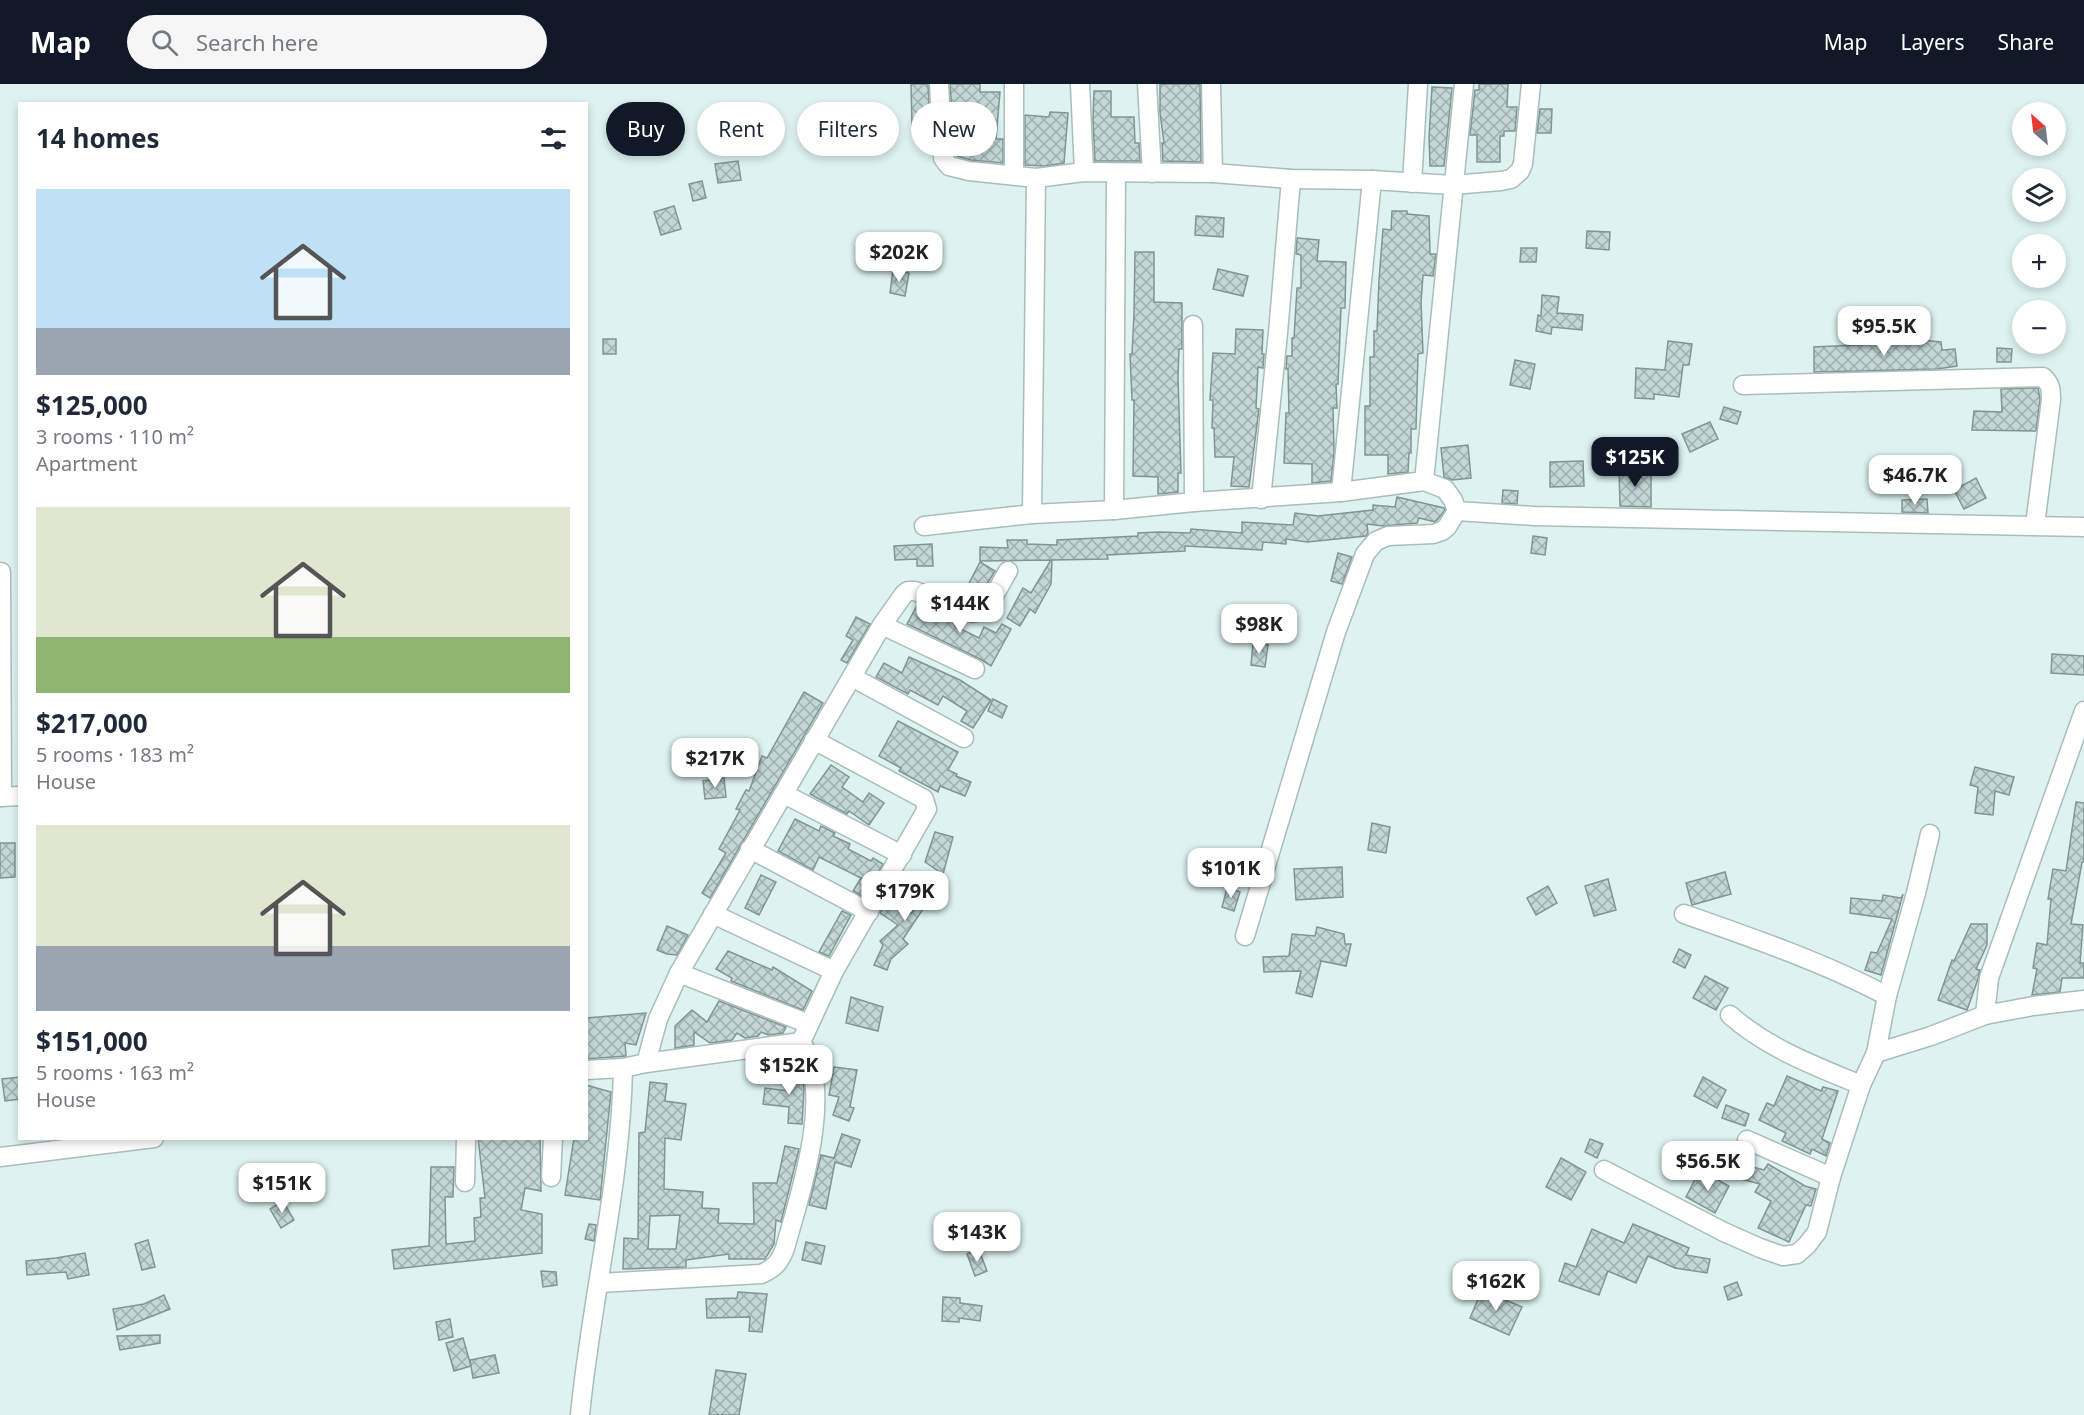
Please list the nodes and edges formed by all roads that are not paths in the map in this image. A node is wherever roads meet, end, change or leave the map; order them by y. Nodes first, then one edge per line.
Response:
1 (939, 84) edge
2 (1014, 84) edge
3 (1080, 84) edge
4 (1147, 84) edge
5 (1211, 84) edge
6 (1418, 84) edge
7 (1464, 84) edge
8 (1530, 84) edge
9 (1084, 172) junction
10 (1116, 173) junction
11 (1152, 173) junction
12 (1213, 173) junction
13 (1014, 174) junction
14 (1036, 178) junction
15 (1291, 179) junction
16 (1372, 180) junction
17 (1412, 183) junction
18 (1452, 185) junction
19 (1193, 325) dead end
20 (1743, 385) dead end
21 (1424, 481) junction
22 (1341, 492) junction
23 (1261, 499) junction
24 (1194, 502) junction
25 (1114, 510) junction
26 (1457, 512) junction
27 (1032, 514) junction
28 (2035, 525) junction
29 (924, 526) dead end
30 (2084, 527) edge
31 (1008, 571) dead end
32 (1, 572) edge
33 (882, 625) junction
34 (975, 669) dead end
35 (852, 677) junction
36 (2084, 711) edge
37 (964, 738) dead end
38 (814, 740) junction
39 (784, 794) junction
40 (7, 796) edge
41 (1930, 834) dead end
42 (750, 849) junction
43 (902, 855) junction
44 (869, 912) junction
45 (713, 914) junction
46 (1684, 914) dead end
47 (1245, 936) dead end
48 (834, 971) junction
49 (679, 973) junction
50 (1887, 996) junction
51 (2084, 1000) edge
52 (1730, 1015) dead end
53 (1985, 1015) junction
54 (809, 1024) junction
55 (801, 1042) junction
56 (1876, 1053) junction
57 (646, 1063) junction
58 (623, 1068) junction
59 (588, 1070) edge
60 (1861, 1085) junction
61 (138, 1140) edge
62 (465, 1140) edge
63 (553, 1140) edge
64 (1746, 1140) dead end
65 (0, 1157) edge
66 (1604, 1170) dead end
67 (552, 1177) dead end
68 (1831, 1178) junction
69 (465, 1182) dead end
70 (599, 1283) junction
71 (580, 1415) edge

1 - 13 street
2 - 13 street
3 - 9 street
4 - 11 street
5 - 12 street
6 - 17 street
7 - 18 street
8 - 18 street
9 - 10 street
9 - 14 street
10 - 11 street
10 - 25 street
11 - 12 street
12 - 15 street
13 - 14 street
14 - 27 street
15 - 16 street
15 - 23 street
16 - 17 street
16 - 22 street
17 - 18 street
18 - 21 street
19 - 24 street
20 - 28 street
21 - 22 street
21 - 26 street
22 - 23 street
23 - 24 street
24 - 25 street
25 - 27 street
26 - 28 street
26 - 47 street
27 - 29 street
28 - 30 street
31 - 33 street
32 - 40 street
33 - 34 street
33 - 35 street
35 - 37 street
35 - 38 street
36 - 53 street
38 - 39 street
38 - 43 street
39 - 42 street
39 - 43 street
41 - 50 street
42 - 44 street
42 - 45 street
43 - 44 street
44 - 48 street
45 - 48 street
45 - 49 street
46 - 50 street
48 - 54 street
49 - 54 street
49 - 57 street
50 - 56 street
51 - 53 street
52 - 60 street
53 - 56 street
54 - 55 street
55 - 57 street
55 - 70 street
56 - 60 street
57 - 58 street
58 - 59 street
58 - 70 street
60 - 68 street
61 - 65 street
62 - 69 street
63 - 67 street
64 - 68 street
66 - 68 street
70 - 71 street

